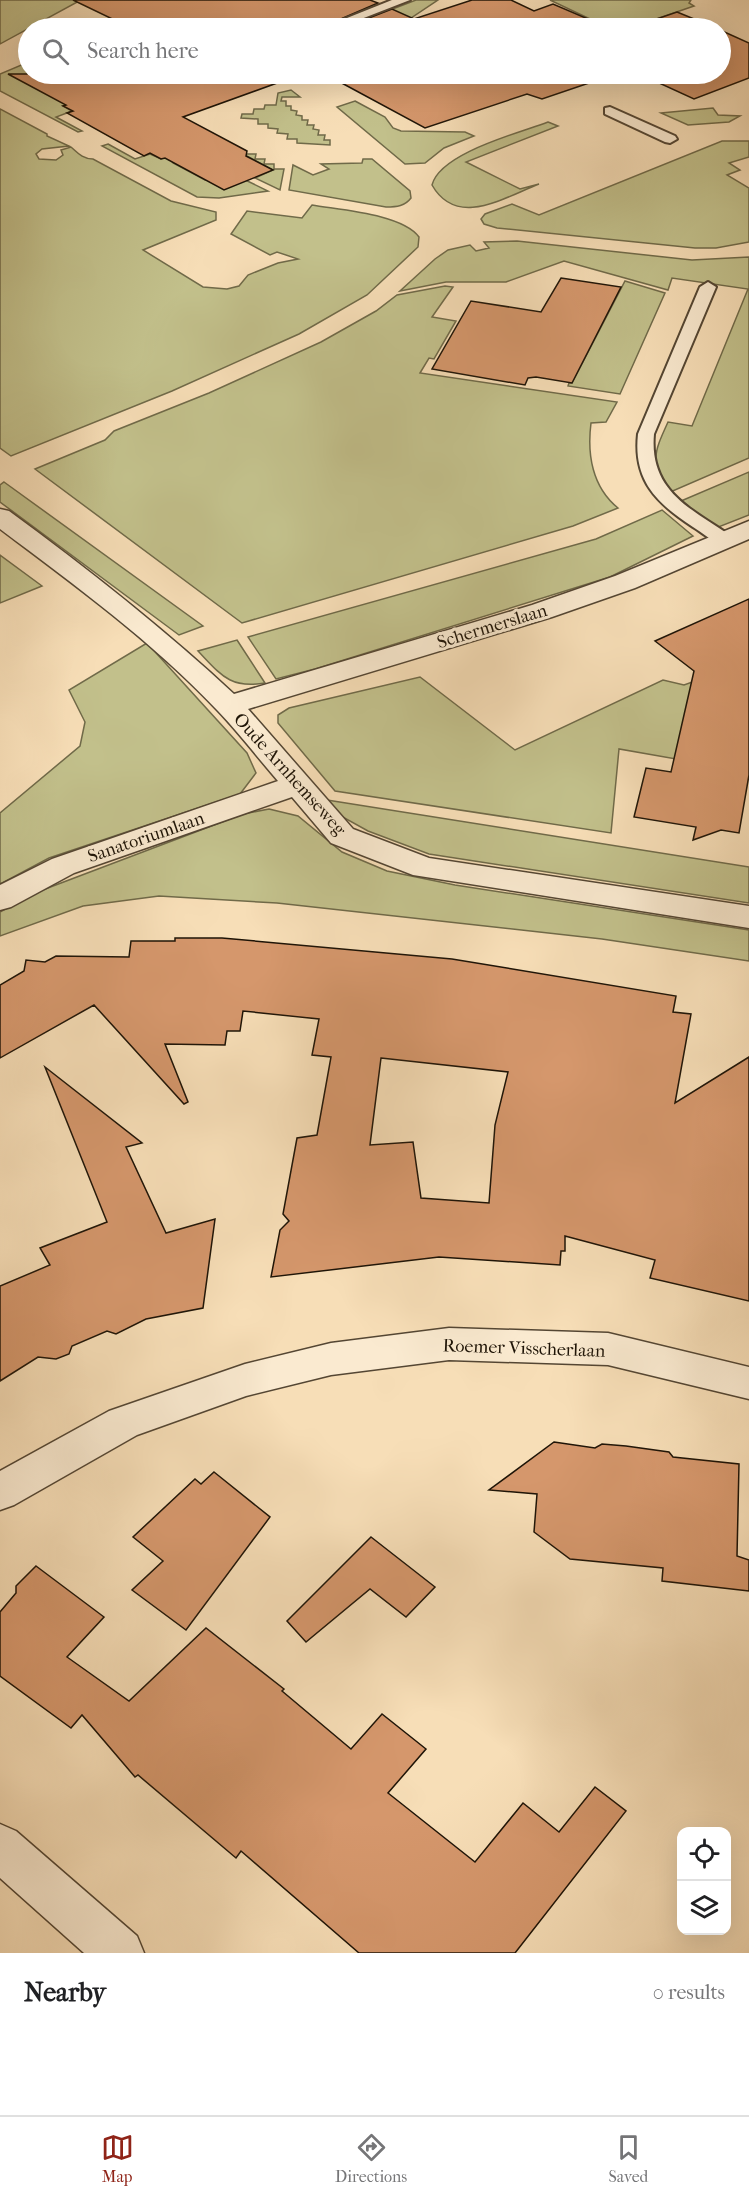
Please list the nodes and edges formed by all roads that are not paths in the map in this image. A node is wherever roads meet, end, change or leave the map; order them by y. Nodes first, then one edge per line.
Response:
1 (401, 1) edge
2 (355, 18) edge
3 (610, 111) dead end
4 (670, 139) dead end
5 (708, 287) dead end
6 (0, 517) edge
7 (737, 534) edge
8 (229, 705) junction
9 (296, 784) junction
10 (0, 899) edge
11 (749, 917) edge
12 (749, 1383) edge
13 (0, 1492) edge
14 (0, 1847) edge
15 (120, 1953) edge

1 - 2 lane
3 - 4 lane
5 - 7 lane
6 - 8 street, Oude Arnhemseweg
7 - 8 street, Schermerslaan
8 - 9 street, Oude Arnhemseweg
9 - 10 street, Sanatoriumlaan
9 - 11 street, Oude Arnhemseweg
12 - 13 street, Roemer Visscherlaan
14 - 15 street

